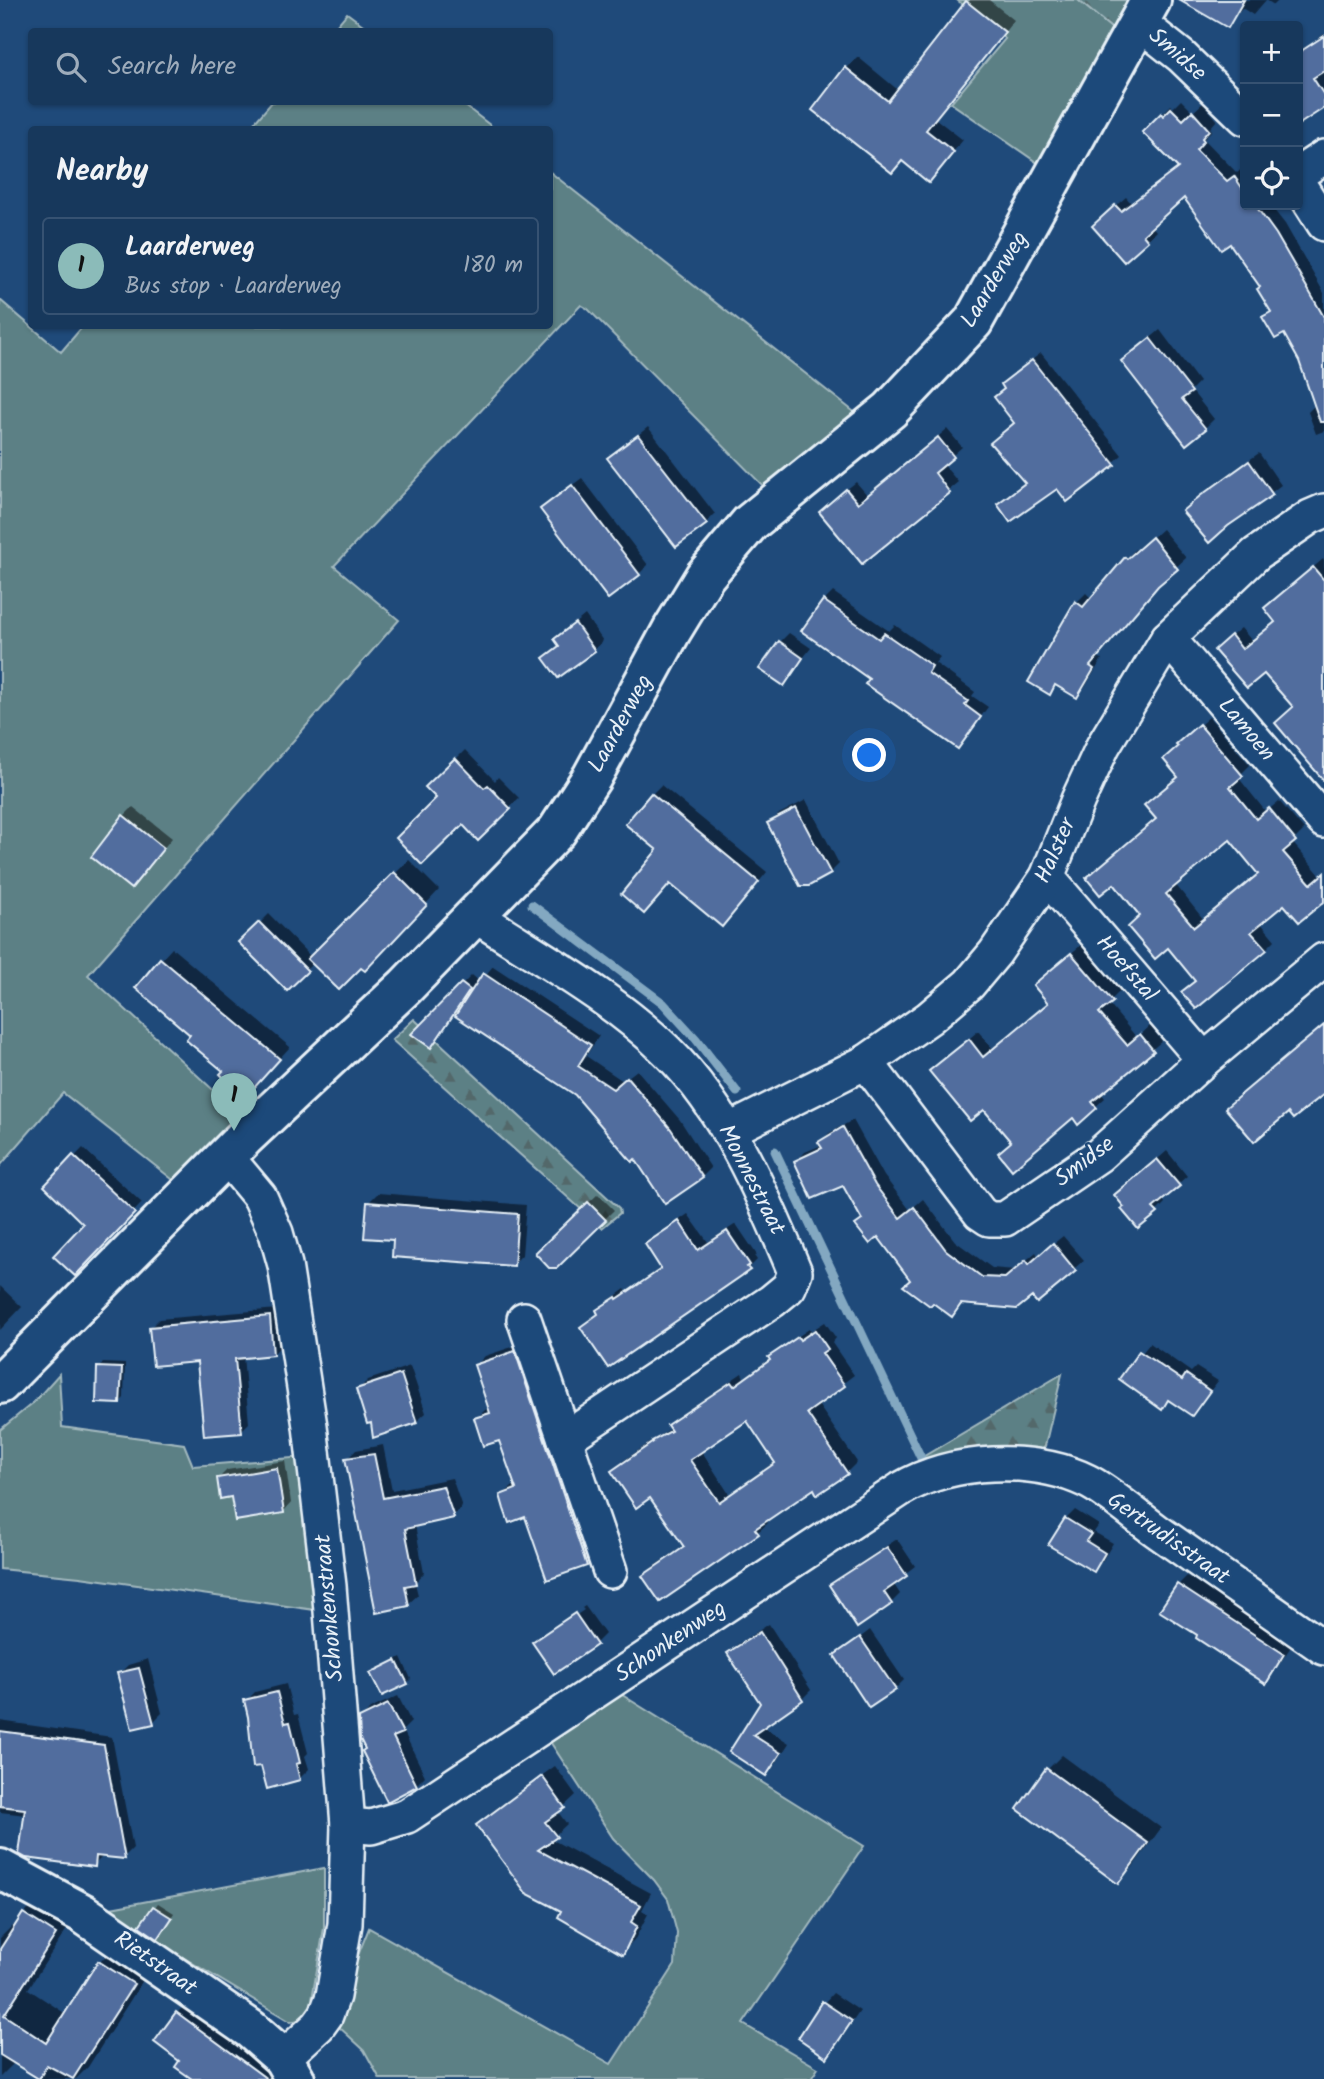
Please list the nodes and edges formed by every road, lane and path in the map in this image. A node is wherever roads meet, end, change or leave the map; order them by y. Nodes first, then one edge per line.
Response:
1 (1145, 11) edge
2 (1240, 113) edge
3 (1324, 157) edge
4 (1303, 171) edge
5 (1303, 191) edge
6 (1324, 223) edge
7 (1324, 511) edge
8 (1168, 638) junction
9 (1324, 821) edge
10 (1047, 877) junction
11 (476, 916) junction
12 (1324, 960) edge
13 (1204, 1060) junction
14 (866, 1062) junction
15 (727, 1131) junction
16 (226, 1156) junction
17 (524, 1319) dead end
18 (0, 1384) edge
19 (565, 1438) junction
20 (999, 1463) joint
21 (610, 1571) dead end
22 (1324, 1648) edge
23 (348, 1825) junction
24 (0, 1869) edge
25 (289, 2068) edge

1 - 2 street, Smidse
1 - 11 street, Laarderweg
3 - 4 street
5 - 6 street
7 - 8 street, Halster
8 - 9 street, Lamoen
8 - 10 street, Halster
10 - 13 street, Hoefstal
10 - 14 street, Halster
11 - 15 street, Monnestraat
11 - 16 street, Laarderweg
12 - 13 street, Smidse
13 - 14 street, Smidse
14 - 15 street, Halster
15 - 19 street, Monnestraat
16 - 18 street, Laarderweg
16 - 23 street, Schonkenstraat
17 - 19 street
19 - 21 street
20 - 22 street, Gertrudisstraat
20 - 23 street, Schonkenweg
23 - 25 street, Schonkenstraat
24 - 25 street, Rietstraat

